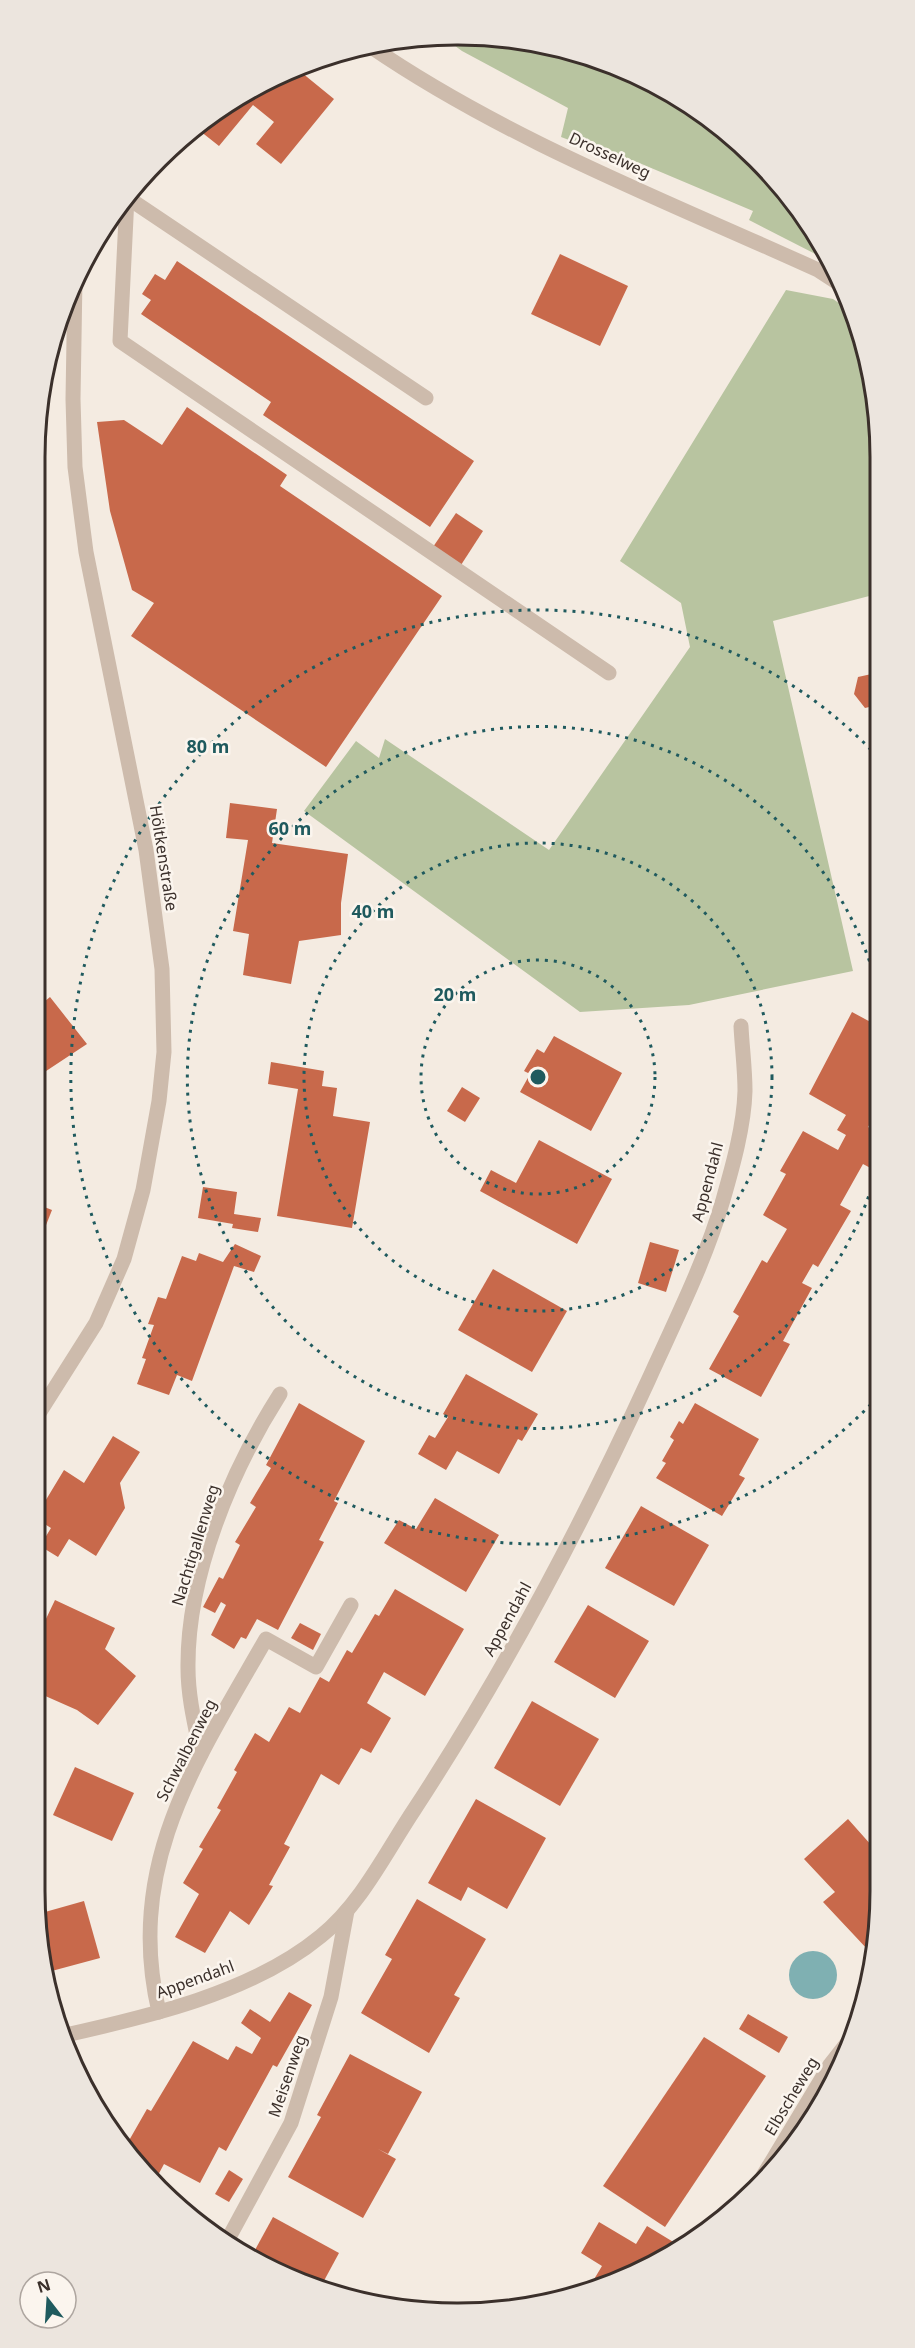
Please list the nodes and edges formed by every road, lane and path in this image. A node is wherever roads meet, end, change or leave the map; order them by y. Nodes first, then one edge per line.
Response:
1 (380, 53) edge
2 (133, 202) edge
3 (125, 213) edge
4 (828, 276) edge
5 (75, 304) edge
6 (426, 398) dead end
7 (609, 673) dead end
8 (741, 1026) dead end
9 (280, 1394) dead end
10 (45, 1404) edge
11 (351, 1605) dead end
12 (201, 1754) junction
13 (347, 1910) junction
14 (159, 2012) junction
15 (71, 2034) edge
16 (831, 2065) edge
17 (780, 2147) edge
18 (230, 2235) edge

1 - 4 street, Drosselweg
2 - 6 street
3 - 7 street
5 - 10 street, Höltkenstraße
8 - 13 street, Appendahl
9 - 12 street, Nachtigallenweg
11 - 12 street, Schwalbenweg
12 - 14 street, Schwalbenweg
13 - 14 street, Appendahl
13 - 18 street, Meisenweg
14 - 15 street, Appendahl
16 - 17 street, Elbscheweg

